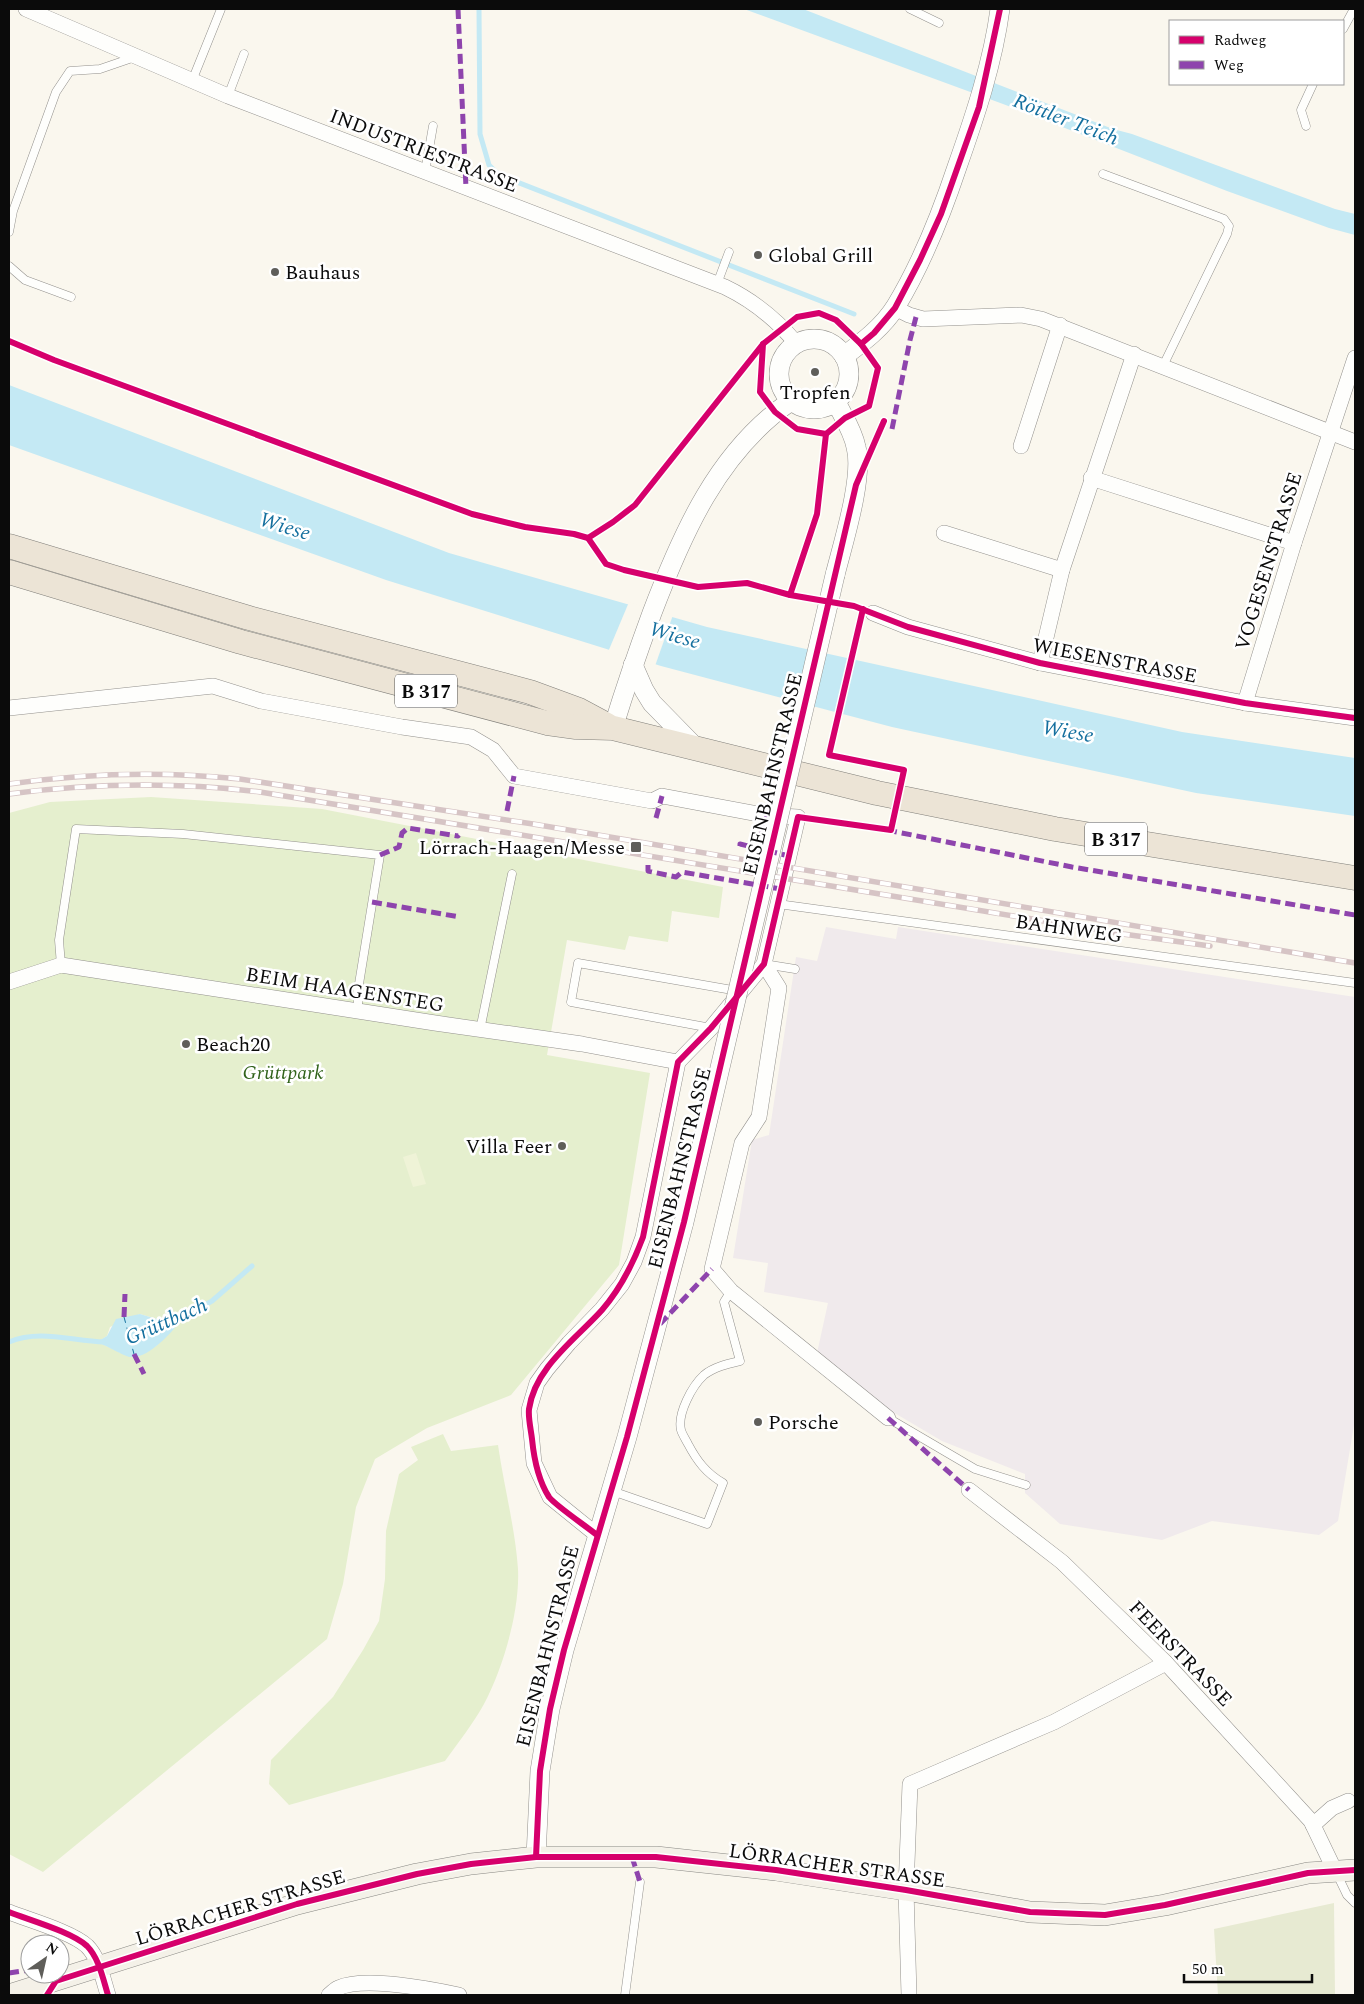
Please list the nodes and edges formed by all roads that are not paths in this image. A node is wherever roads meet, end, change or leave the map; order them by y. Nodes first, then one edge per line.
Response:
1 (26, 9) edge
2 (221, 9) edge
3 (910, 9) edge
4 (1000, 9) edge
5 (1354, 9) edge
6 (939, 23) dead end
7 (1344, 27) edge
8 (244, 54) dead end
9 (136, 57) junction
10 (192, 80) junction
11 (1313, 85) edge
12 (228, 96) junction
13 (433, 126) dead end
14 (1306, 126) dead end
15 (425, 172) junction
16 (1102, 174) dead end
17 (9, 232) edge
18 (729, 252) dead end
19 (9, 266) edge
20 (720, 277) junction
21 (71, 296) dead end
22 (895, 308) junction
23 (1060, 325) junction
24 (796, 343) junction
25 (1134, 354) junction
26 (844, 356) junction
27 (1355, 358) edge
28 (1163, 366) junction
29 (791, 401) junction
30 (836, 402) junction
31 (1330, 432) junction
32 (1355, 442) edge
33 (1021, 446) dead end
34 (1092, 478) junction
35 (944, 533) dead end
36 (1294, 543) junction
37 (9, 546) edge
38 (1062, 570) junction
39 (9, 572) edge
40 (873, 613) dead end
41 (1040, 663) junction
42 (633, 665) junction
43 (1245, 703) junction
44 (9, 708) edge
45 (1355, 718) edge
46 (613, 728) junction
47 (697, 749) junction
48 (512, 874) dead end
49 (1355, 878) edge
50 (778, 904) junction
51 (61, 964) junction
52 (764, 964) junction
53 (794, 969) dead end
54 (9, 982) edge
55 (1355, 984) edge
56 (742, 992) junction
57 (358, 1011) junction
58 (711, 1028) junction
59 (480, 1030) junction
60 (678, 1062) junction
61 (731, 1291) junction
62 (888, 1418) joint
63 (1026, 1485) dead end
64 (969, 1490) dead end
65 (610, 1491) junction
66 (597, 1535) junction
67 (1166, 1663) junction
68 (1348, 1801) dead end
69 (1313, 1825) junction
70 (536, 1856) junction
71 (1345, 1870) edge
72 (640, 1882) dead end
73 (906, 1890) junction
74 (1355, 1902) edge
75 (9, 1912) edge
76 (99, 1966) junction
77 (9, 1995) edge
78 (108, 1995) edge
79 (329, 1995) edge
80 (459, 1995) edge
81 (625, 1995) edge
82 (909, 1995) edge

1 - 9 street, INDUSTRIESTRASSE
2 - 10 lane
3 - 6 lane
4 - 22 street
5 - 7 lane
8 - 12 lane
9 - 10 street, INDUSTRIESTRASSE
9 - 17 lane
10 - 12 street, INDUSTRIESTRASSE
11 - 14 lane
12 - 15 street, INDUSTRIESTRASSE
13 - 15 lane
15 - 20 street, INDUSTRIESTRASSE
16 - 28 lane
18 - 20 lane
19 - 21 lane
20 - 24 street, INDUSTRIESTRASSE
22 - 23 street
22 - 26 street
23 - 25 street
23 - 33 street
24 - 26 street
24 - 29 street
25 - 28 street
25 - 34 street
26 - 30 street
27 - 31 street, VOGESENSTRASSE
28 - 31 street
29 - 30 street
29 - 42 street
30 - 65 street, EISENBAHNSTRASSE, bridge
31 - 32 street
31 - 36 street, VOGESENSTRASSE
34 - 36 street
34 - 38 street
35 - 38 street
36 - 43 street, VOGESENSTRASSE
37 - 46 main road, B 317
38 - 41 street
39 - 46 main road, B 317
40 - 41 street, WIESENSTRASSE
41 - 43 street, WIESENSTRASSE
42 - 46 street
42 - 47 street
43 - 45 street, WIESENSTRASSE
44 - 50 street
46 - 47 main road, B 317
47 - 49 main road, B 317
48 - 59 lane
50 - 52 street
50 - 55 lane, BAHNWEG
51 - 54 street, BEIM HAAGENSTEG
51 - 57 street, BEIM HAAGENSTEG
51 - 57 lane
52 - 53 lane
52 - 56 street
52 - 61 street
56 - 58 street
56 - 58 lane
57 - 59 street, BEIM HAAGENSTEG
58 - 60 street
59 - 60 street, BEIM HAAGENSTEG
60 - 66 street
61 - 62 street
61 - 65 lane
62 - 63 lane
64 - 67 street, FEERSTRASSE
65 - 66 street, EISENBAHNSTRASSE
66 - 70 street, EISENBAHNSTRASSE
67 - 69 street, FEERSTRASSE
67 - 73 street, LÖRRACHER STRASSE
68 - 69 street
69 - 71 street, FEERSTRASSE
70 - 73 main road, LÖRRACHER STRASSE
70 - 76 main road, LÖRRACHER STRASSE
71 - 73 main road, LÖRRACHER STRASSE
71 - 74 lane
72 - 81 lane
73 - 82 street
75 - 76 street
76 - 77 main road, LÖRRACHER STRASSE
76 - 78 street
79 - 80 street

